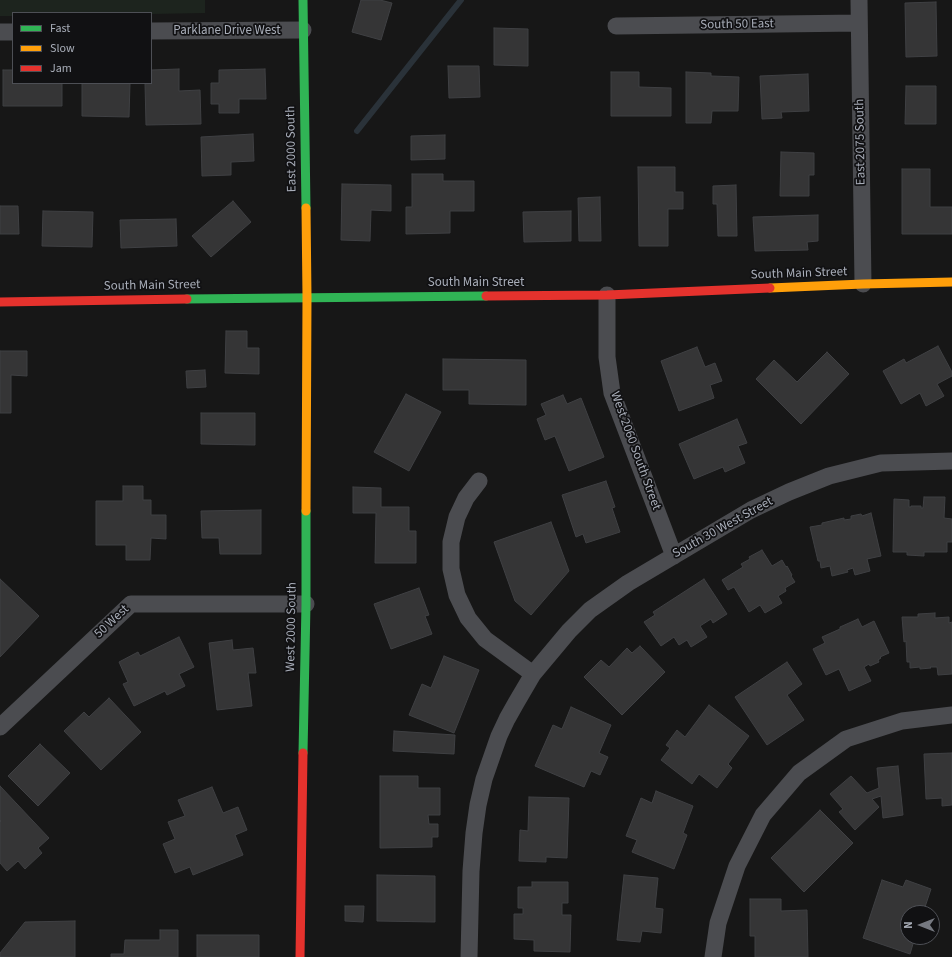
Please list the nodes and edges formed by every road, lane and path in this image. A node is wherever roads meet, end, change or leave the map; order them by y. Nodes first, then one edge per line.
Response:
1 (303, 0) edge
2 (859, 0) edge
3 (859, 24) junction
4 (616, 26) dead end
5 (303, 30) junction
6 (152, 31) edge
7 (0, 32) edge
8 (12, 32) edge
9 (952, 282) edge
10 (863, 284) junction
11 (607, 295) junction
12 (307, 297) junction
13 (0, 302) edge
14 (952, 461) edge
15 (479, 481) dead end
16 (674, 556) junction
17 (306, 604) junction
18 (533, 674) junction
19 (952, 715) edge
20 (0, 727) edge
21 (300, 957) edge
22 (469, 957) edge
23 (713, 957) edge

1 - 5 street, East 2000 South
2 - 3 street, East 2075 South
3 - 4 street, South 50 East
3 - 10 street, East 2075 South
5 - 6 street, Parklane Drive West
5 - 12 street, East 2000 South
7 - 8 street
9 - 10 street, South Main Street
10 - 11 street, South Main Street
11 - 12 street, South Main Street
11 - 16 street, West 2060 South Street
12 - 13 street, South Main Street
12 - 17 street, West 2000 South
14 - 16 street, South 30 West Street
15 - 18 street
16 - 18 street, South 30 West Street
17 - 20 street, 50 West
17 - 21 street, West 2000 South
18 - 22 street, South 30 West Street
19 - 23 street

